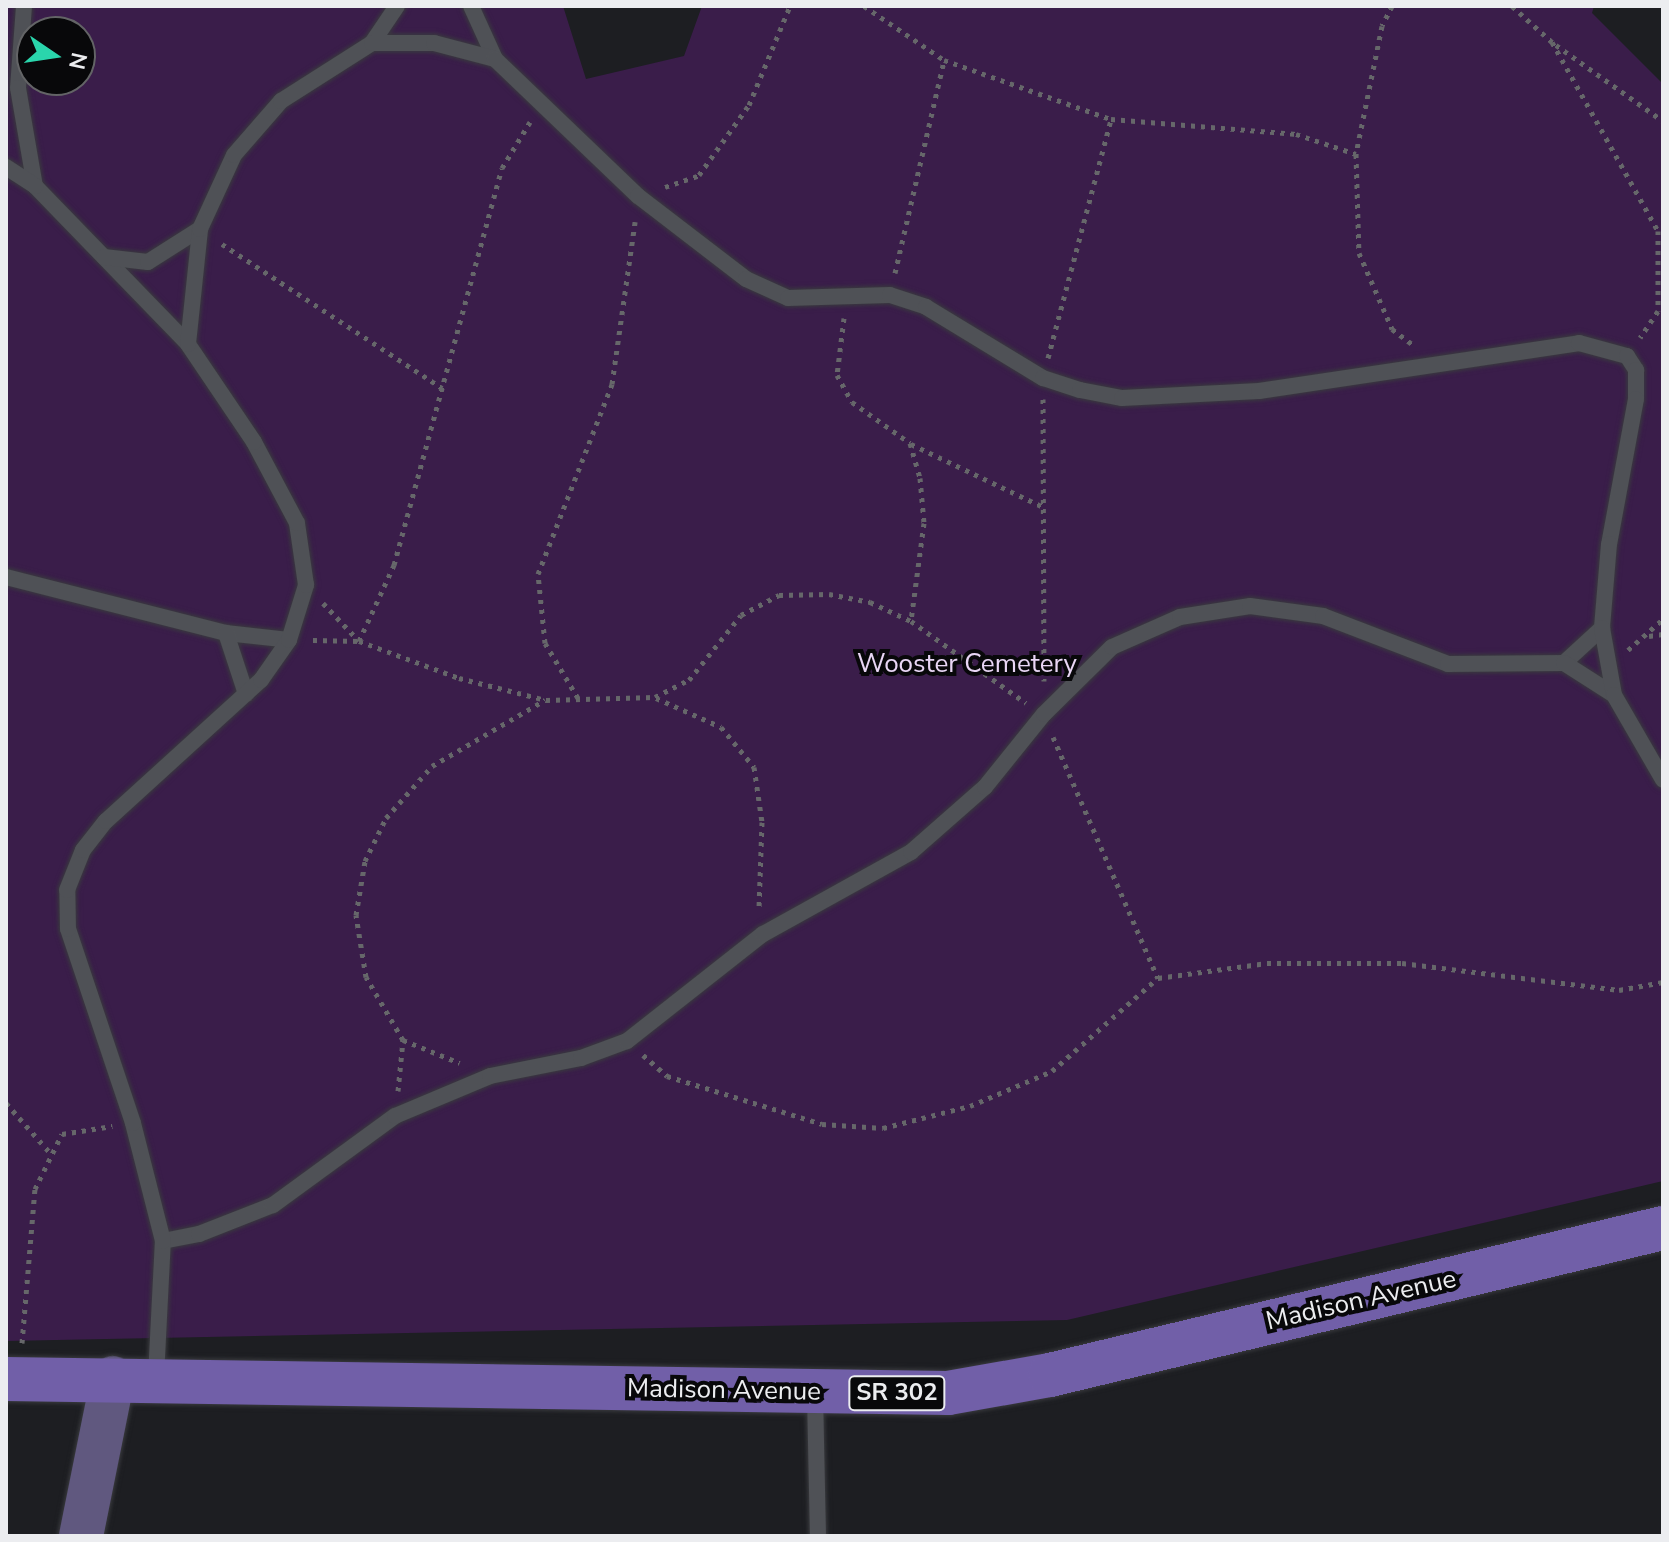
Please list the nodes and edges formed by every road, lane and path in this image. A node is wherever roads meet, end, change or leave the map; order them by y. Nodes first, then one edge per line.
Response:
1 (397, 6) edge
2 (471, 6) edge
3 (790, 6) edge
4 (864, 6) edge
5 (1392, 6) edge
6 (1512, 6) edge
7 (1552, 42) junction
8 (372, 43) junction
9 (495, 59) junction
10 (944, 60) junction
11 (19, 96) edge
12 (545, 107) junction
13 (1111, 119) junction
14 (1663, 121) edge
15 (1356, 154) junction
16 (6, 167) edge
17 (35, 186) junction
18 (638, 196) junction
19 (200, 229) junction
20 (104, 257) junction
21 (890, 295) junction
22 (847, 297) junction
23 (188, 344) junction
24 (1627, 356) junction
25 (1439, 364) junction
26 (1043, 378) junction
27 (442, 388) junction
28 (910, 443) junction
29 (1043, 507) junction
30 (6, 577) edge
31 (306, 585) junction
32 (1663, 619) edge
33 (911, 621) junction
34 (1602, 628) junction
35 (226, 633) junction
36 (1663, 634) edge
37 (1649, 636) junction
38 (289, 640) junction
39 (359, 641) junction
40 (1564, 663) junction
41 (1609, 664) junction
42 (246, 694) junction
43 (1614, 695) junction
44 (655, 697) junction
45 (579, 699) junction
46 (546, 700) junction
47 (1044, 714) junction
48 (1663, 780) edge
49 (763, 934) junction
50 (1158, 978) junction
51 (1663, 982) edge
52 (403, 1040) junction
53 (627, 1041) junction
54 (490, 1076) junction
55 (6, 1103) edge
56 (395, 1116) junction
57 (133, 1123) junction
58 (52, 1155) junction
59 (1663, 1228) edge
60 (163, 1241) junction
61 (156, 1377) junction
62 (113, 1378) junction
63 (12, 1379) edge
64 (815, 1393) junction
65 (81, 1536) edge
66 (818, 1536) edge

1 - 8 lane
2 - 9 lane
3 - 18 path
4 - 10 path
5 - 15 path
6 - 7 path
7 - 14 path
7 - 24 path
8 - 9 lane
8 - 19 lane
9 - 12 lane
10 - 13 path
10 - 21 path
11 - 17 lane
12 - 18 lane
12 - 27 path
13 - 15 path
13 - 26 path
15 - 25 path
16 - 17 lane
17 - 20 lane
18 - 22 lane
18 - 45 path
19 - 20 lane
19 - 23 lane
19 - 27 path
20 - 23 lane
21 - 22 lane
21 - 26 lane
22 - 28 path
23 - 31 lane
24 - 25 lane
24 - 34 lane
25 - 26 lane
26 - 29 path
27 - 39 path
28 - 29 path
28 - 33 path
29 - 47 path
30 - 35 lane
31 - 38 lane
31 - 39 path
32 - 37 path
33 - 44 path
33 - 47 path
34 - 40 lane
34 - 41 lane
35 - 38 lane
35 - 42 lane
36 - 37 path
37 - 41 path
38 - 39 path
38 - 42 lane
39 - 46 path
40 - 43 lane
40 - 47 lane
41 - 43 lane
42 - 57 lane
43 - 48 lane
44 - 45 path
44 - 49 path
45 - 46 path
46 - 52 path
47 - 49 lane
47 - 50 path
49 - 53 lane
50 - 51 path
50 - 53 path
52 - 54 path
52 - 56 path
53 - 54 lane
54 - 56 lane
55 - 58 path
56 - 60 lane
57 - 58 path
57 - 60 lane
58 - 63 path
59 - 64 main road, Madison Avenue / SR 302
60 - 61 lane
61 - 62 main road, Madison Avenue / SR 302
61 - 64 main road, Madison Avenue / SR 302
62 - 63 main road, Madison Avenue / SR 302
62 - 65 street
64 - 66 lane

